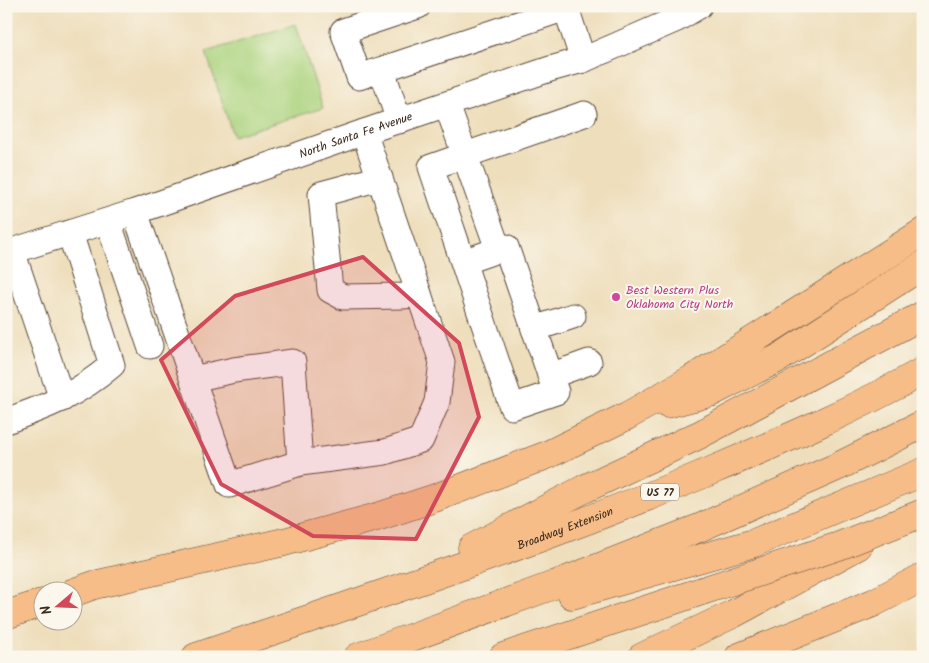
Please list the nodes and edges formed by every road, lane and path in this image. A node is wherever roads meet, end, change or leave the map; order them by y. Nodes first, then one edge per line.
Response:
1 (418, 6) edge
2 (699, 6) edge
3 (566, 7) edge
4 (583, 60) junction
5 (382, 70) junction
6 (447, 104) junction
7 (584, 114) dead end
8 (399, 121) junction
9 (364, 132) junction
10 (465, 155) junction
11 (380, 178) junction
12 (134, 212) junction
13 (108, 221) junction
14 (923, 232) edge
15 (70, 233) junction
16 (498, 249) junction
17 (9, 252) edge
18 (463, 262) junction
19 (923, 265) edge
20 (419, 294) junction
21 (923, 315) edge
22 (573, 316) dead end
23 (534, 329) junction
24 (150, 346) dead end
25 (589, 362) dead end
26 (923, 371) edge
27 (550, 376) junction
28 (193, 379) junction
29 (62, 399) junction
30 (627, 416) junction
31 (6, 422) edge
32 (923, 424) edge
33 (300, 462) junction
34 (923, 472) edge
35 (923, 506) edge
36 (923, 513) edge
37 (923, 577) edge
38 (82, 589) edge
39 (389, 592) junction
40 (32, 606) edge
41 (6, 615) edge
42 (361, 656) edge
43 (196, 657) edge
44 (503, 657) edge
45 (642, 657) edge
46 (739, 657) edge

1 - 5 street
2 - 4 street, North Santa Fe Avenue
3 - 4 street
3 - 5 street
4 - 6 street, North Santa Fe Avenue
5 - 8 street
6 - 8 street, North Santa Fe Avenue
6 - 10 street
7 - 10 street
8 - 9 street, North Santa Fe Avenue
9 - 11 street
9 - 12 street, North Santa Fe Avenue
10 - 16 street
10 - 18 street
11 - 20 street
11 - 20 street
12 - 13 street, North Santa Fe Avenue
12 - 28 street
13 - 15 street, North Santa Fe Avenue
13 - 24 street
14 - 30 highway
15 - 17 street, North Santa Fe Avenue
15 - 29 street
16 - 18 street
16 - 23 street
17 - 29 street
18 - 27 street
19 - 30 highway
20 - 33 street
21 - 39 highway
22 - 23 street
23 - 27 street
25 - 27 street
26 - 39 highway, Broadway Extension / US 77
28 - 33 street
28 - 33 street
29 - 31 street
30 - 38 highway
32 - 42 highway
34 - 42 highway
35 - 45 highway
36 - 44 highway, bridge
37 - 46 highway
39 - 43 highway, Broadway Extension / US 77
40 - 41 highway

